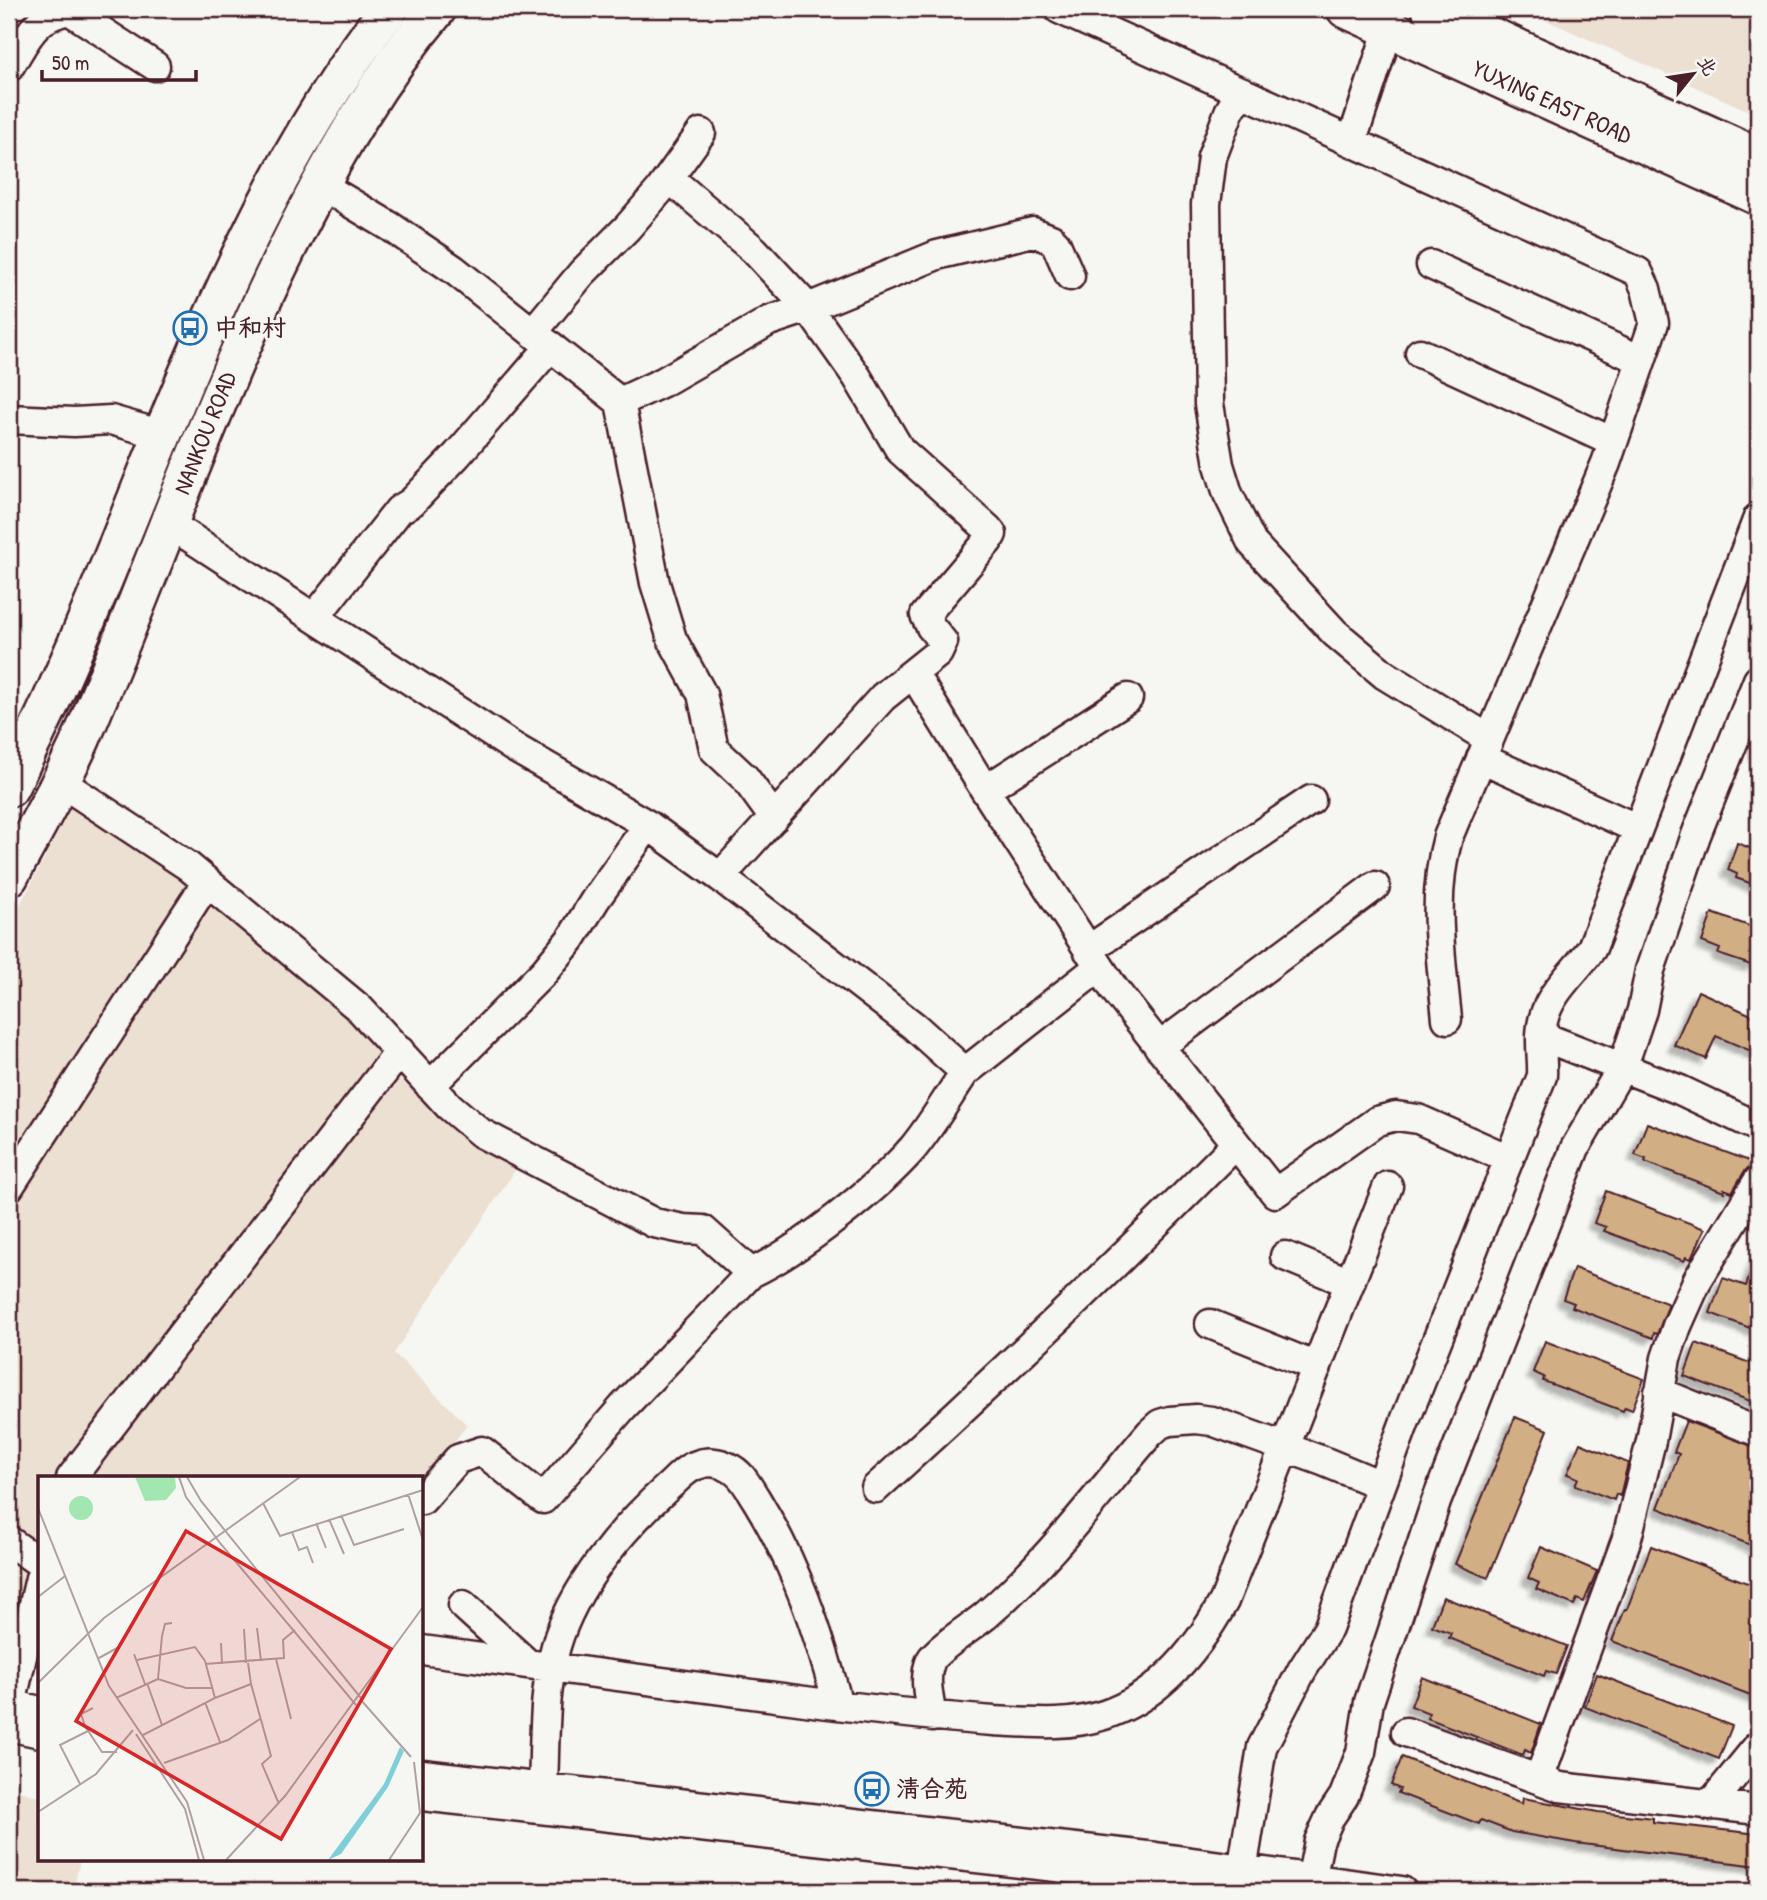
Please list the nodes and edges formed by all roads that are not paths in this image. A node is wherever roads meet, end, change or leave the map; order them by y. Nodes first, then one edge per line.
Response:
1 (389, 9) edge
2 (437, 9) edge
3 (1059, 9) edge
4 (1346, 9) edge
5 (1431, 9) edge
6 (1389, 28) junction
7 (155, 66) dead end
8 (9, 67) edge
9 (1241, 91) junction
10 (701, 133) dead end
11 (1352, 141) junction
12 (1758, 157) edge
13 (669, 178) junction
14 (319, 184) junction
15 (1758, 196) edge
16 (1431, 265) dead end
17 (1070, 276) dead end
18 (808, 308) junction
19 (542, 339) junction
20 (1420, 353) dead end
21 (1641, 360) junction
22 (620, 402) junction
23 (9, 419) edge
24 (163, 435) junction
25 (1613, 442) junction
26 (1758, 518) edge
27 (169, 523) junction
28 (315, 617) junction
29 (913, 673) junction
30 (1758, 680) edge
31 (1128, 698) dead end
32 (1485, 749) junction
33 (60, 780) junction
34 (9, 788) edge
35 (985, 790) junction
36 (1311, 800) dead end
37 (774, 818) junction
38 (648, 825) junction
39 (1638, 829) junction
40 (9, 877) edge
41 (720, 877) junction
42 (207, 882) junction
43 (1375, 886) dead end
44 (1093, 958) junction
45 (1447, 1019) dead end
46 (1541, 1036) junction
47 (1159, 1048) junction
48 (400, 1051) junction
49 (1622, 1067) junction
50 (965, 1072) junction
51 (430, 1086) junction
52 (1758, 1127) edge
53 (1236, 1144) junction
54 (1509, 1159) junction
55 (1758, 1181) edge
56 (1388, 1186) dead end
57 (9, 1187) edge
58 (1285, 1256) dead end
59 (751, 1273) junction
60 (1350, 1283) junction
61 (1210, 1324) dead end
62 (1317, 1367) junction
63 (1659, 1392) junction
64 (1758, 1432) edge
65 (1285, 1446) junction
66 (73, 1476) edge
67 (1381, 1485) junction
68 (877, 1488) dead end
69 (424, 1498) edge
70 (9, 1541) edge
71 (38, 1562) edge
72 (38, 1587) edge
73 (463, 1605) dead end
74 (424, 1650) edge
75 (539, 1666) junction
76 (838, 1705) junction
77 (9, 1711) edge
78 (38, 1711) edge
79 (932, 1717) junction
80 (38, 1732) edge
81 (1406, 1732) dead end
82 (1758, 1746) edge
83 (424, 1774) edge
84 (1539, 1779) junction
85 (543, 1788) junction
86 (424, 1796) edge
87 (1709, 1806) junction
88 (1758, 1811) edge
89 (1242, 1883) edge
90 (1310, 1885) edge
91 (1402, 1891) edge

1 - 24 main road, NANKOU ROAD
2 - 14 main road, NANKOU ROAD
3 - 9 street
4 - 6 main road, YUXING EAST ROAD
5 - 12 main road, YUXING EAST ROAD
6 - 11 street
6 - 15 main road, YUXING EAST ROAD
7 - 8 street
9 - 11 street
9 - 32 street
10 - 13 street
11 - 21 street
13 - 18 street
13 - 19 street
14 - 19 street
14 - 27 main road, NANKOU ROAD
16 - 21 street
17 - 18 street
18 - 22 street
18 - 29 street
19 - 22 street
19 - 28 street
20 - 25 street
21 - 25 street
22 - 37 street
23 - 24 street
24 - 34 main road, NANKOU ROAD
25 - 32 street
26 - 39 street
27 - 28 street
27 - 33 main road, NANKOU ROAD
28 - 38 street
29 - 35 street
29 - 37 street
30 - 49 street
31 - 35 street
32 - 39 street
32 - 45 street
33 - 40 main road, NANKOU ROAD
33 - 42 street
35 - 44 street
36 - 44 street
37 - 41 street
38 - 41 street
38 - 51 street
39 - 46 street
41 - 50 street
42 - 48 street
42 - 57 street
43 - 47 street
44 - 47 street
44 - 50 street
46 - 49 street
46 - 54 street
47 - 53 street
48 - 51 street
48 - 66 street
49 - 52 street
49 - 90 street
50 - 59 street
51 - 59 street
53 - 54 street
53 - 68 street
54 - 67 street
55 - 63 street
56 - 60 street
58 - 60 street
59 - 69 street
60 - 62 street
61 - 62 street
62 - 65 street
63 - 64 street
63 - 84 street
65 - 67 street
65 - 79 street
65 - 79 street
67 - 89 street
70 - 71 street
72 - 77 street
73 - 75 street
74 - 75 street
75 - 76 street
75 - 76 street
75 - 85 street
76 - 79 street
77 - 78 street
77 - 80 street
81 - 84 street
82 - 87 street
83 - 85 street
84 - 87 street
85 - 89 street
86 - 89 street
87 - 88 street
89 - 90 street
90 - 91 street

